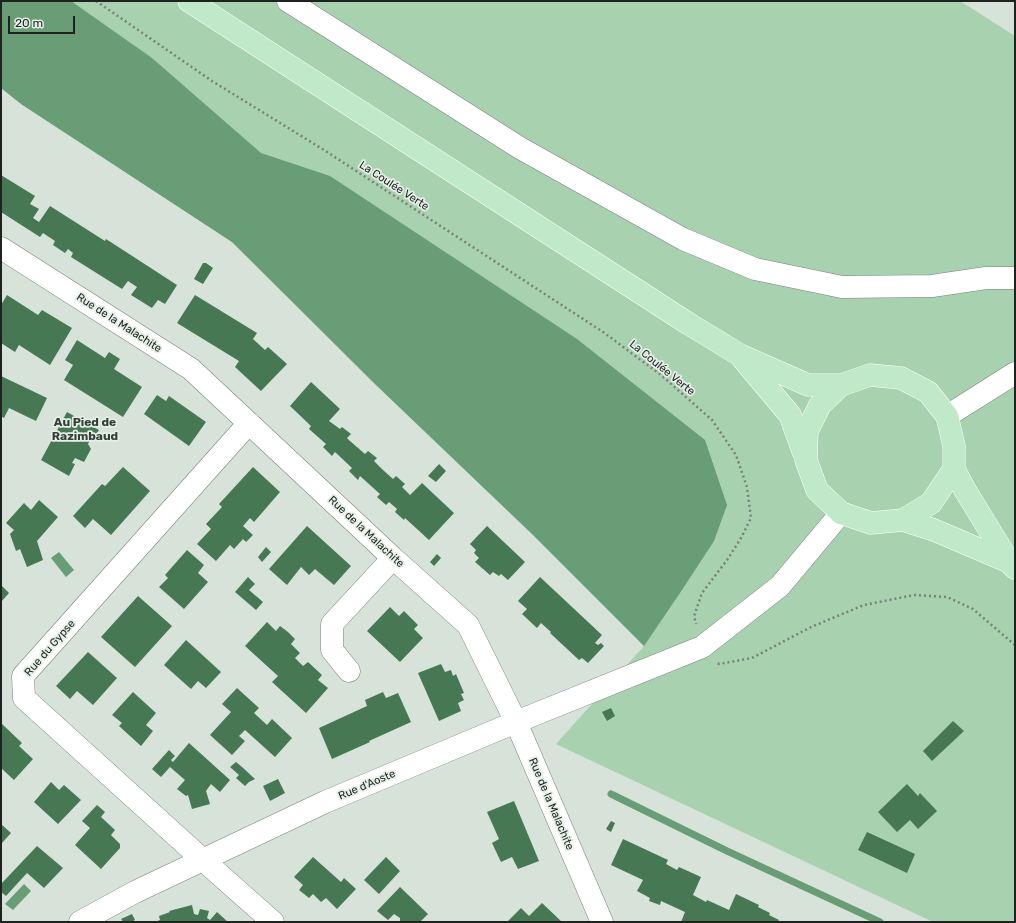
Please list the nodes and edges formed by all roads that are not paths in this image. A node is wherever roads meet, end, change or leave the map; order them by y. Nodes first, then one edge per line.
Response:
1 (188, 1) edge
2 (288, 1) edge
3 (1, 248) edge
4 (1015, 278) edge
5 (740, 355) junction
6 (1015, 373) edge
7 (841, 385) junction
8 (947, 416) junction
9 (249, 423) junction
10 (806, 460) junction
11 (954, 469) junction
12 (840, 513) junction
13 (904, 520) junction
14 (393, 558) junction
15 (1012, 565) edge
16 (349, 671) dead end
17 (516, 722) junction
18 (203, 860) junction
19 (80, 922) edge
20 (273, 922) edge
21 (602, 922) edge

1 - 5 main road
2 - 4 street
3 - 9 street, Rue de la Malachite
5 - 7 main road
5 - 10 main road
6 - 8 street
7 - 8 main road
7 - 10 main road
8 - 11 main road
9 - 14 street, Rue de la Malachite
9 - 18 street, Rue du Gypse
10 - 12 main road
11 - 13 main road
11 - 15 main road
12 - 13 main road
12 - 17 street, Rue d'Aoste
13 - 15 main road
14 - 16 street
14 - 17 street, Rue de la Malachite
17 - 18 street, Rue d'Aoste
17 - 21 street, Rue de la Malachite
18 - 19 street, Rue d'Aoste
18 - 20 street, Rue du Gypse

